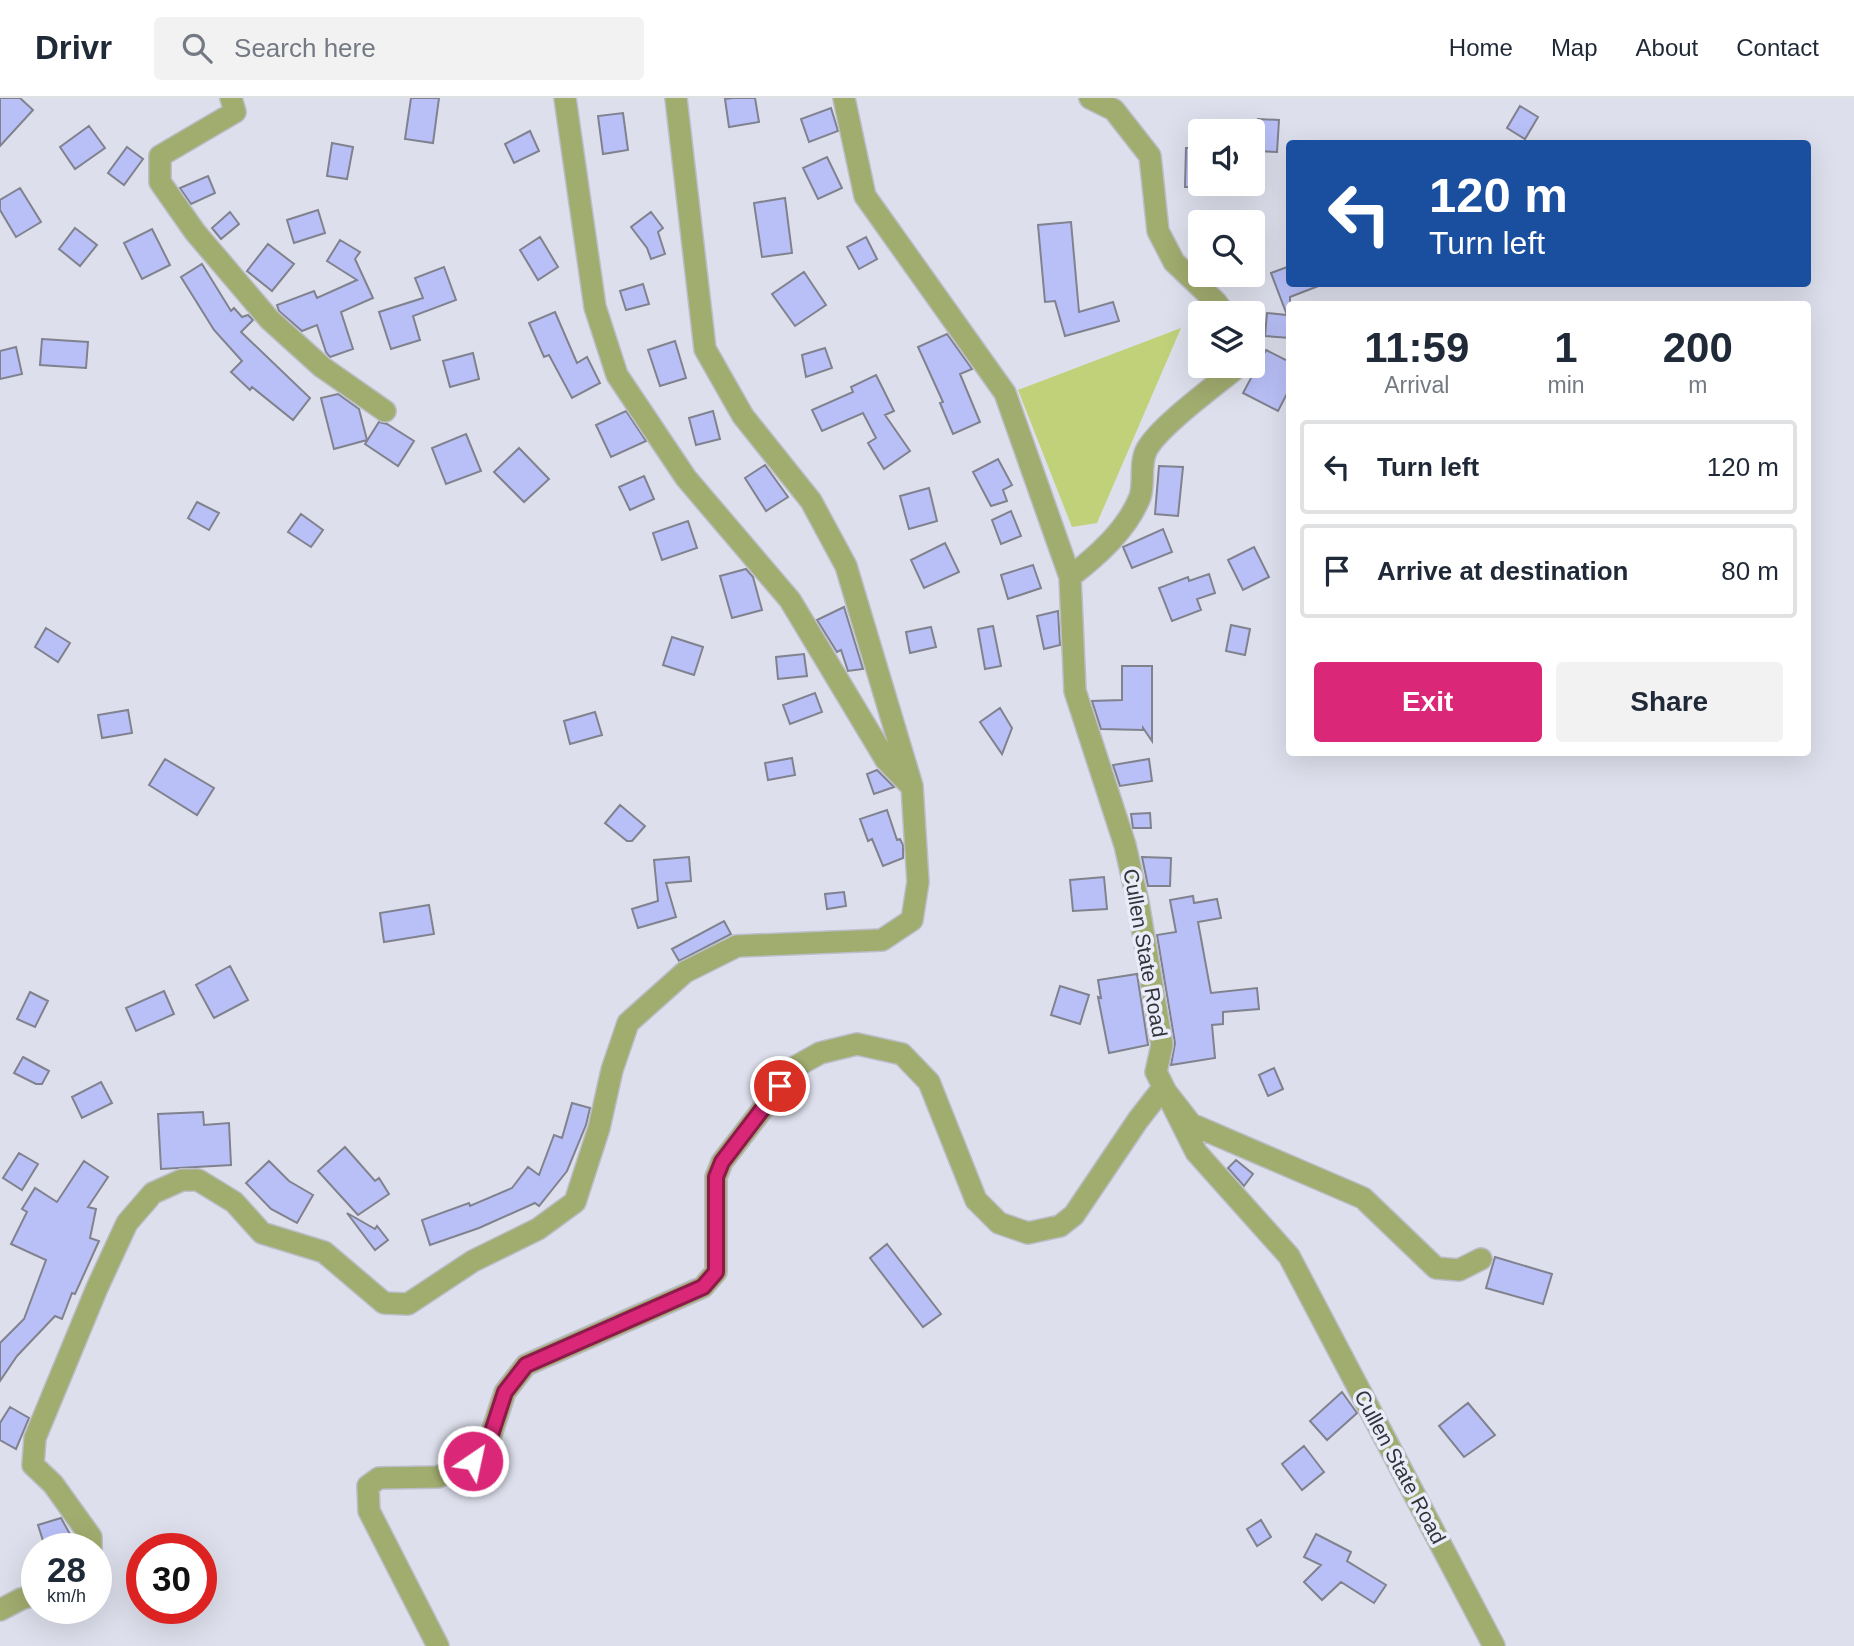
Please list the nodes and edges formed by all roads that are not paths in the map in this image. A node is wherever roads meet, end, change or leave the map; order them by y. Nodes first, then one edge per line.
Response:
1 (231, 98) edge
2 (565, 98) edge
3 (676, 98) edge
4 (844, 98) edge
5 (1090, 98) edge
6 (1215, 301) edge
7 (1224, 378) edge
8 (385, 411) dead end
9 (1070, 577) junction
10 (912, 786) junction
11 (1163, 1088) junction
12 (1480, 1259) dead end
13 (90, 1533) edge
14 (21, 1599) edge
15 (0, 1610) edge
16 (438, 1646) edge
17 (1494, 1646) edge

1 - 8 street
2 - 10 street
3 - 10 street
4 - 9 street, Cullen State Road
5 - 6 street
7 - 9 street
9 - 11 street, Cullen State Road
10 - 13 street
11 - 12 street
11 - 16 street
11 - 17 street, Cullen State Road
14 - 15 street

